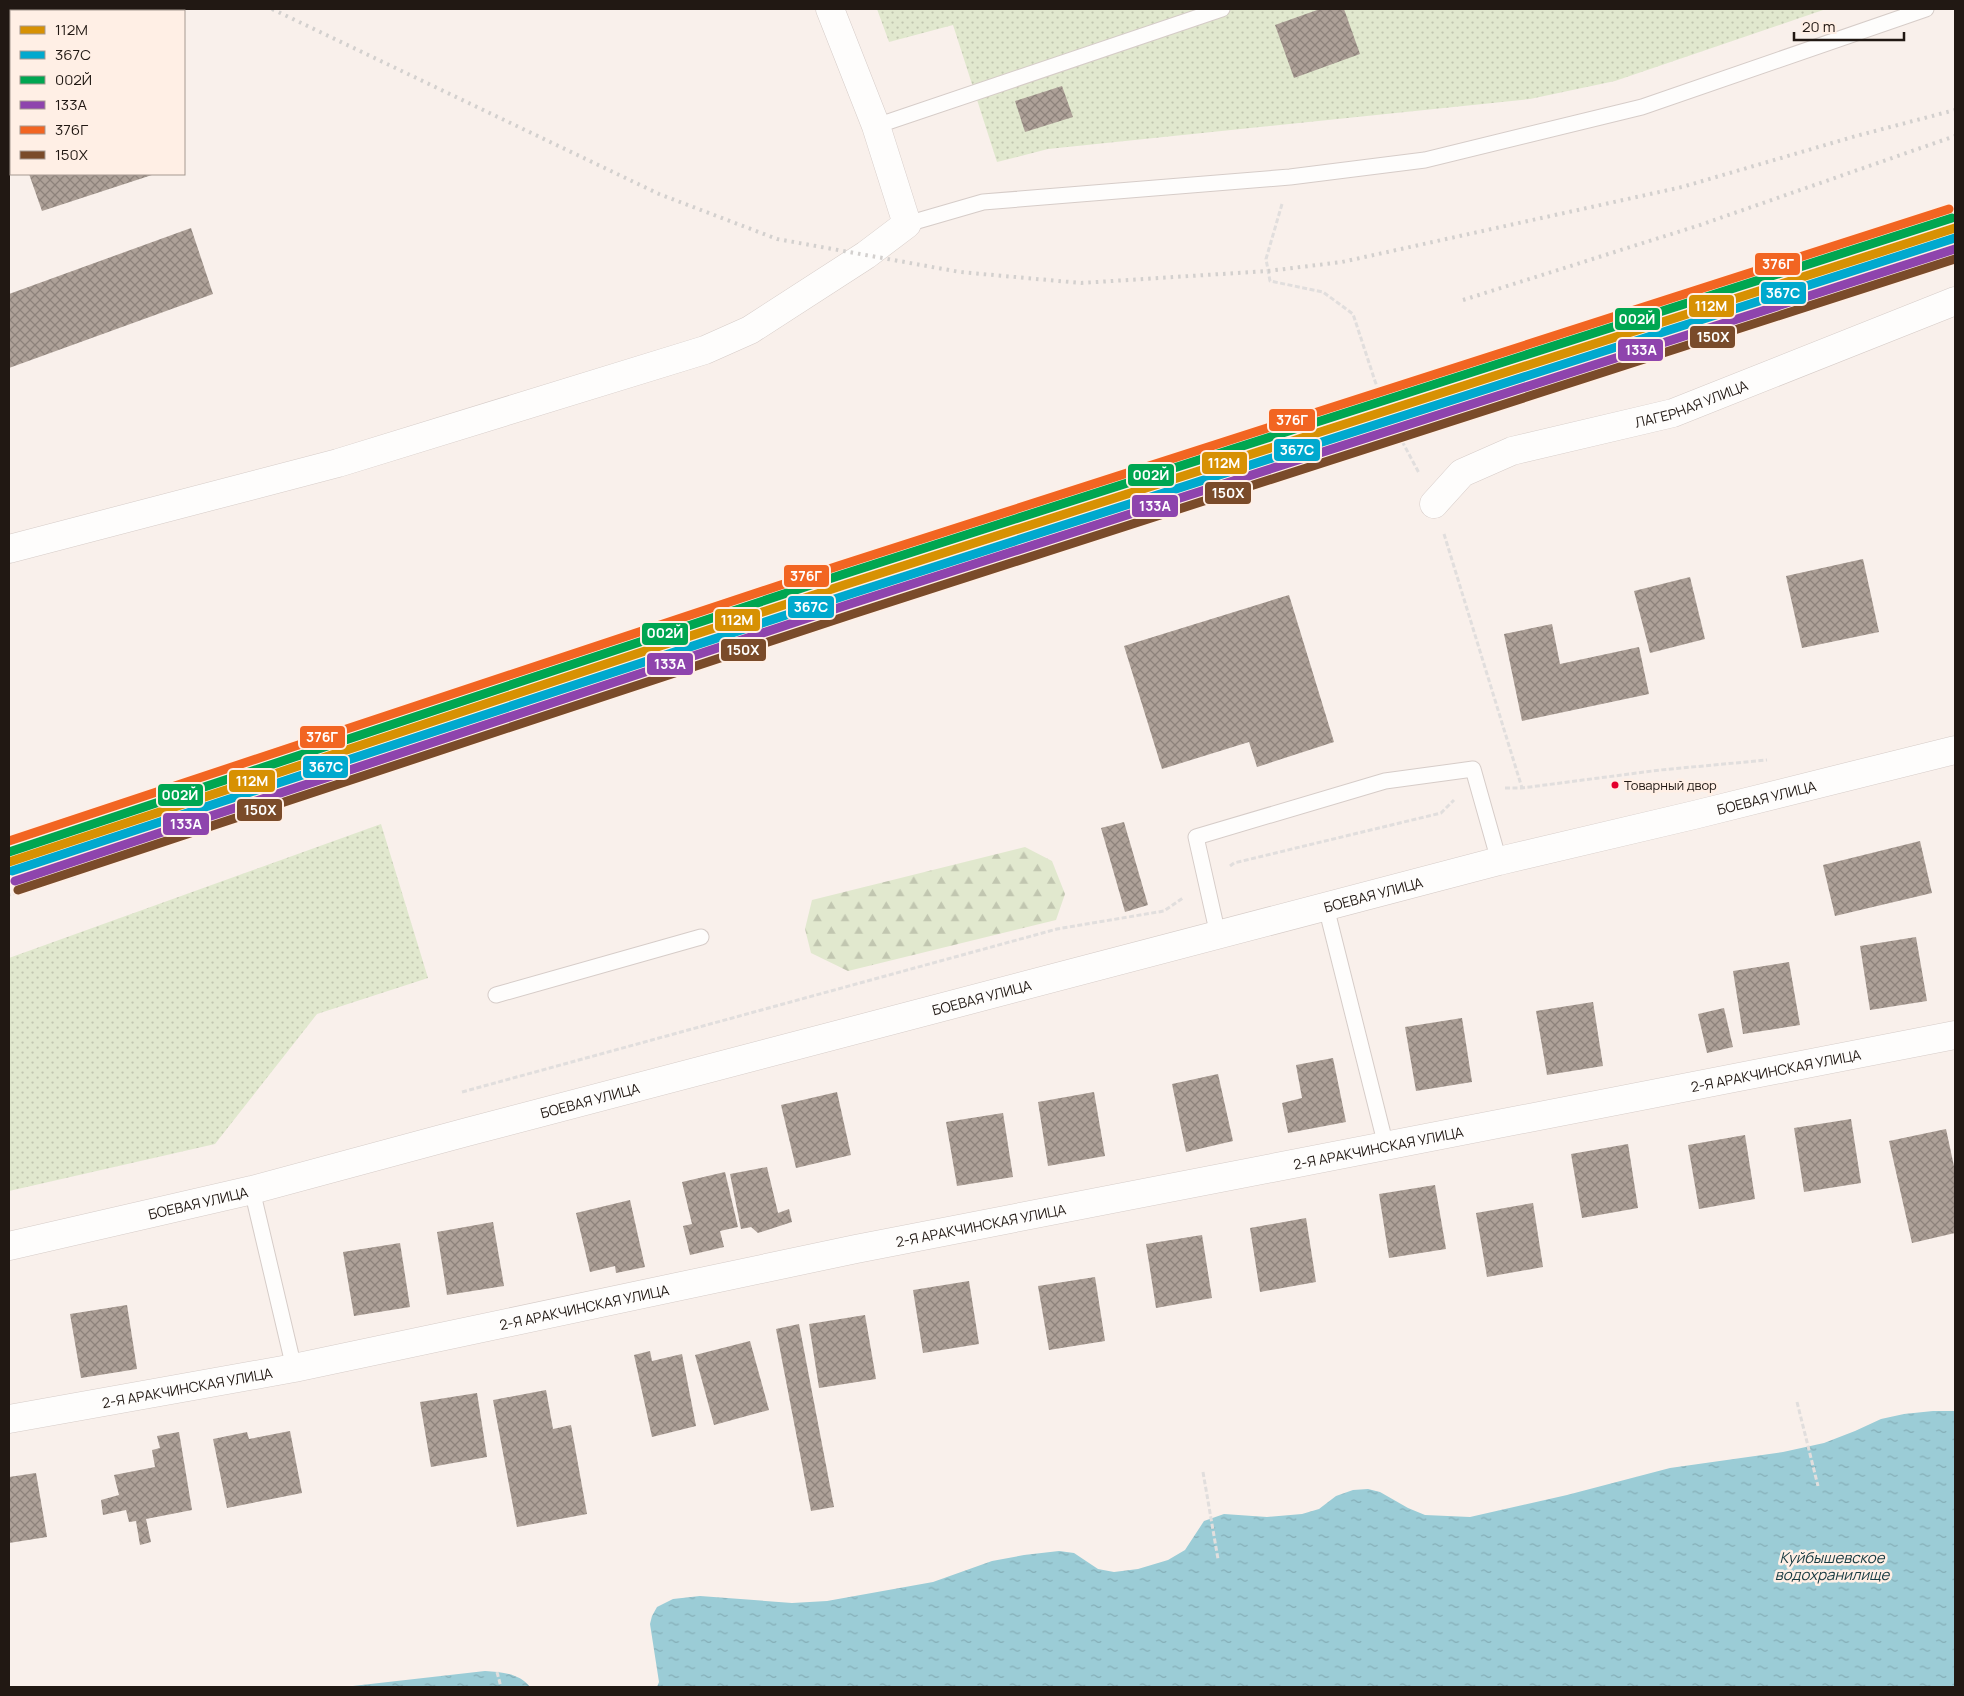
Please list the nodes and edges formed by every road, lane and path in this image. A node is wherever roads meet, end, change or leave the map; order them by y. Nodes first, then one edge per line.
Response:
1 (830, 9) edge
2 (1222, 9) edge
3 (1926, 9) edge
4 (876, 126) junction
5 (1290, 178) junction
6 (907, 224) junction
7 (1955, 301) edge
8 (1434, 504) junction
9 (9, 549) edge
10 (1955, 750) edge
11 (1522, 788) dead end
12 (9, 846) edge
13 (1500, 861) junction
14 (9, 895) edge
15 (1326, 907) junction
16 (1218, 935) junction
17 (701, 937) dead end
18 (496, 995) dead end
19 (1955, 1035) edge
20 (1386, 1146) junction
21 (252, 1190) junction
22 (9, 1246) edge
23 (294, 1368) junction
24 (1797, 1402) dead end
25 (9, 1419) edge
26 (1204, 1472) dead end
27 (1818, 1486) dead end
28 (1218, 1559) dead end
29 (498, 1672) dead end
30 (501, 1687) edge

1 - 4 street
2 - 4 lane
3 - 5 lane
4 - 6 street
5 - 6 lane
5 - 8 path
6 - 9 street
7 - 8 street, ЛАГЕРНАЯ УЛИЦА
8 - 11 path
10 - 13 street, БОЕВАЯ УЛИЦА
12 - 14 path
13 - 15 street, БОЕВАЯ УЛИЦА
13 - 16 lane
15 - 16 street, БОЕВАЯ УЛИЦА
15 - 20 lane
16 - 21 street, БОЕВАЯ УЛИЦА
17 - 18 lane
19 - 20 street, 2-Я АРАКЧИНСКАЯ УЛИЦА
20 - 23 street, 2-Я АРАКЧИНСКАЯ УЛИЦА
21 - 22 street, БОЕВАЯ УЛИЦА
21 - 23 lane
23 - 25 street, 2-Я АРАКЧИНСКАЯ УЛИЦА
24 - 27 path
26 - 28 path
29 - 30 path

